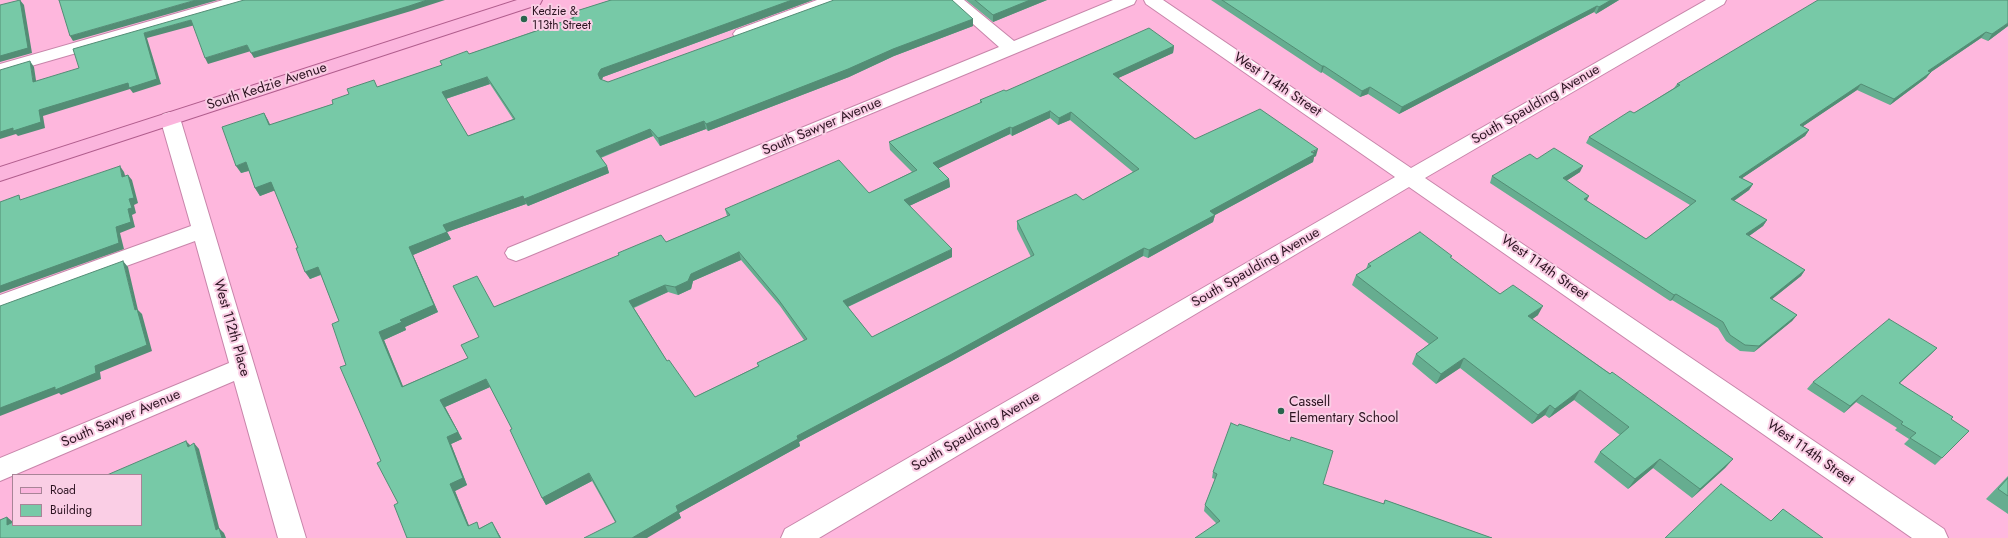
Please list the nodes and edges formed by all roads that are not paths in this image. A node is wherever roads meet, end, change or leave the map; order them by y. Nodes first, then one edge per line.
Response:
1 (240, 0) edge
2 (534, 0) edge
3 (833, 0) edge
4 (954, 0) edge
5 (1128, 0) edge
6 (1152, 0) edge
7 (1718, 0) edge
8 (729, 38) edge
9 (1012, 48) junction
10 (0, 70) edge
11 (170, 118) junction
12 (0, 174) edge
13 (1412, 177) junction
14 (202, 230) junction
15 (516, 253) dead end
16 (0, 304) edge
17 (242, 368) junction
18 (0, 470) edge
19 (292, 538) edge
20 (795, 538) edge
21 (1934, 538) edge

1 - 10 street
2 - 11 main road, South Kedzie Avenue
3 - 8 street
4 - 9 street
5 - 9 street, South Sawyer Avenue
6 - 13 street, West 114th Street
7 - 13 street, South Spaulding Avenue
9 - 15 street, South Sawyer Avenue
11 - 12 main road, South Kedzie Avenue
11 - 14 street, West 112th Place
13 - 20 street, South Spaulding Avenue
13 - 21 street, West 114th Street
14 - 16 street
14 - 17 street, West 112th Place
17 - 18 street, South Sawyer Avenue
17 - 19 street, West 112th Place

